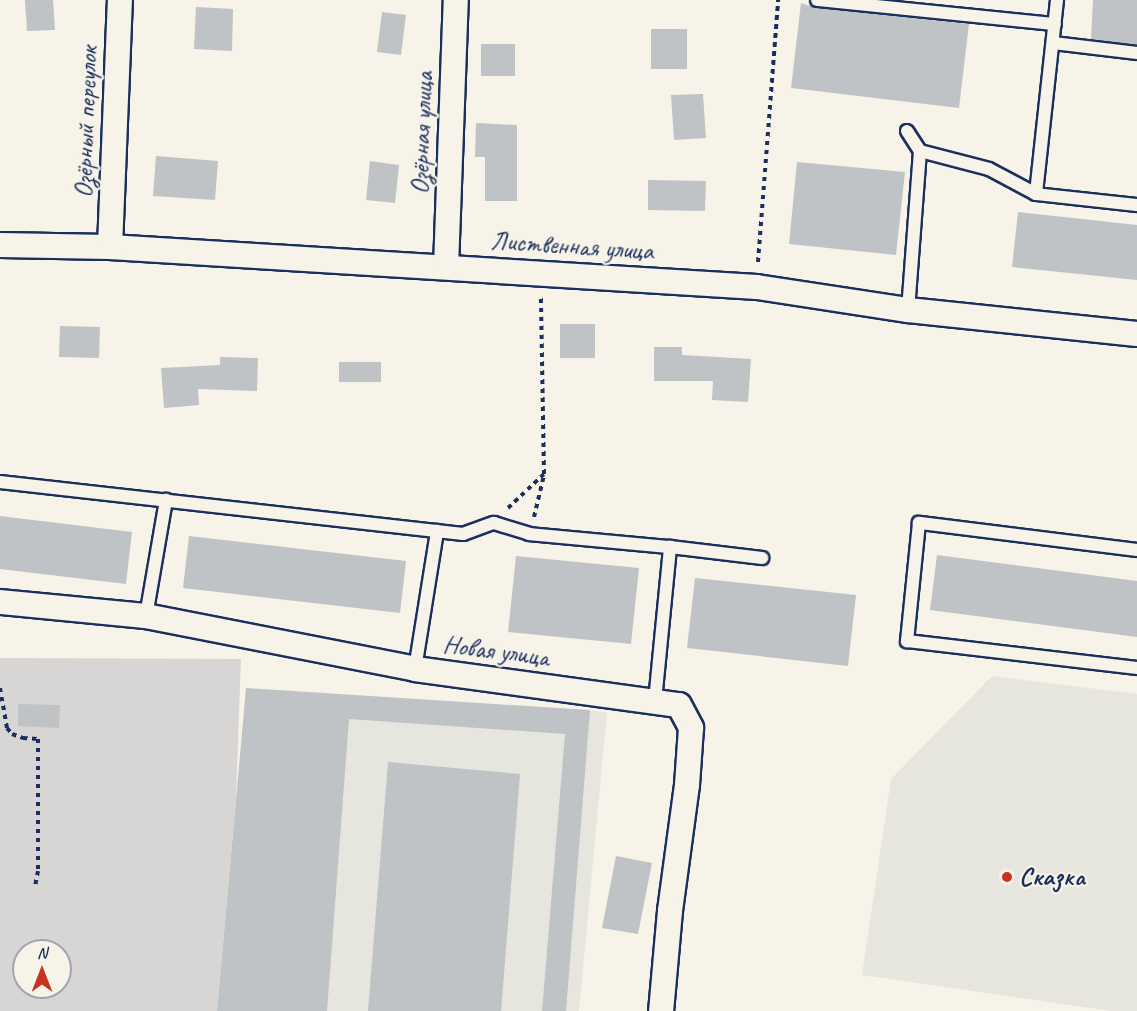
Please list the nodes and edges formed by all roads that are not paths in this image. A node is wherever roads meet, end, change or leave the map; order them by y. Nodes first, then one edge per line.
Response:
1 (120, 0) edge
2 (456, 0) edge
3 (817, 0) edge
4 (1057, 0) edge
5 (1055, 24) junction
6 (1053, 43) junction
7 (1137, 53) edge
8 (907, 131) dead end
9 (920, 151) junction
10 (1036, 194) junction
11 (1137, 205) edge
12 (0, 245) edge
13 (110, 247) junction
14 (446, 267) junction
15 (908, 310) junction
16 (1137, 334) edge
17 (0, 482) edge
18 (166, 500) junction
19 (437, 531) junction
20 (670, 547) junction
21 (1137, 550) edge
22 (762, 558) dead end
23 (0, 602) edge
24 (146, 616) junction
25 (1137, 668) edge
26 (415, 669) junction
27 (655, 701) junction
28 (661, 1011) edge

1 - 13 street, Озёрный переулок
2 - 14 street, Озёрная улица
3 - 5 lane
4 - 5 lane
5 - 6 lane
6 - 7 lane
6 - 10 lane
8 - 9 lane
9 - 10 lane
9 - 15 lane
10 - 11 lane
12 - 13 street, Лиственная улица
13 - 14 street, Лиственная улица
14 - 15 street, Лиственная улица
15 - 16 street, Лиственная улица
17 - 18 lane
18 - 19 lane
18 - 24 lane
19 - 20 lane
19 - 26 lane
20 - 22 lane
20 - 27 lane
21 - 25 lane
23 - 24 street, Новая улица
24 - 26 street, Новая улица
26 - 27 street, Новая улица
27 - 28 street, Новая улица

